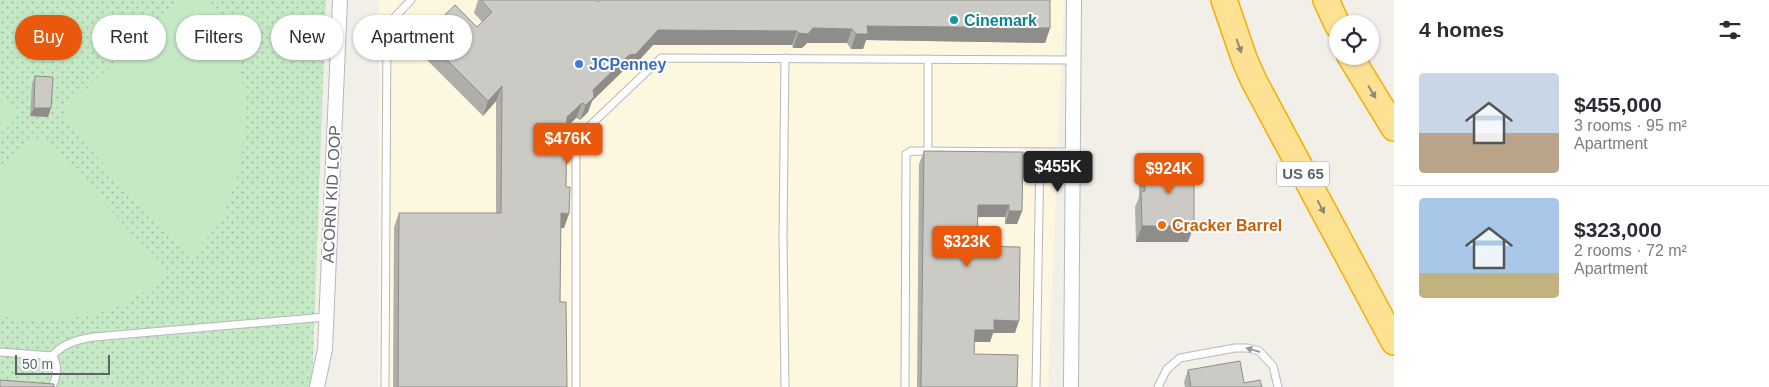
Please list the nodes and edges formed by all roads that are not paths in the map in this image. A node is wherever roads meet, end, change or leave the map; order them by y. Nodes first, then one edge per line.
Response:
1 (340, 0) edge
2 (411, 0) edge
3 (1074, 0) edge
4 (1224, 0) edge
5 (1326, 0) edge
6 (1333, 15) edge
7 (785, 58) junction
8 (928, 59) junction
9 (1074, 60) junction
10 (1356, 65) edge
11 (1394, 128) edge
12 (928, 151) junction
13 (1040, 152) junction
14 (1073, 152) junction
15 (325, 317) junction
16 (1394, 342) edge
17 (0, 352) edge
18 (52, 356) junction
19 (51, 387) edge
20 (317, 387) edge
21 (385, 387) edge
22 (576, 387) edge
23 (785, 387) edge
24 (905, 387) edge
25 (1036, 387) edge
26 (1072, 387) edge
27 (1158, 387) edge
28 (1278, 387) edge

1 - 15 street, ACORN KID LOOP
2 - 21 lane
3 - 9 street
4 -> 16 highway, US 65
5 - 6 highway
7 - 8 lane
7 - 22 lane
7 - 23 lane
8 - 9 lane
8 - 12 lane
9 - 14 street
10 -> 11 highway
12 - 13 lane
12 - 24 lane
13 - 14 lane
13 - 25 lane
14 - 26 street
15 - 18 lane
15 - 20 street, ACORN KID LOOP
17 - 18 lane
18 - 19 lane
28 -> 27 lane

